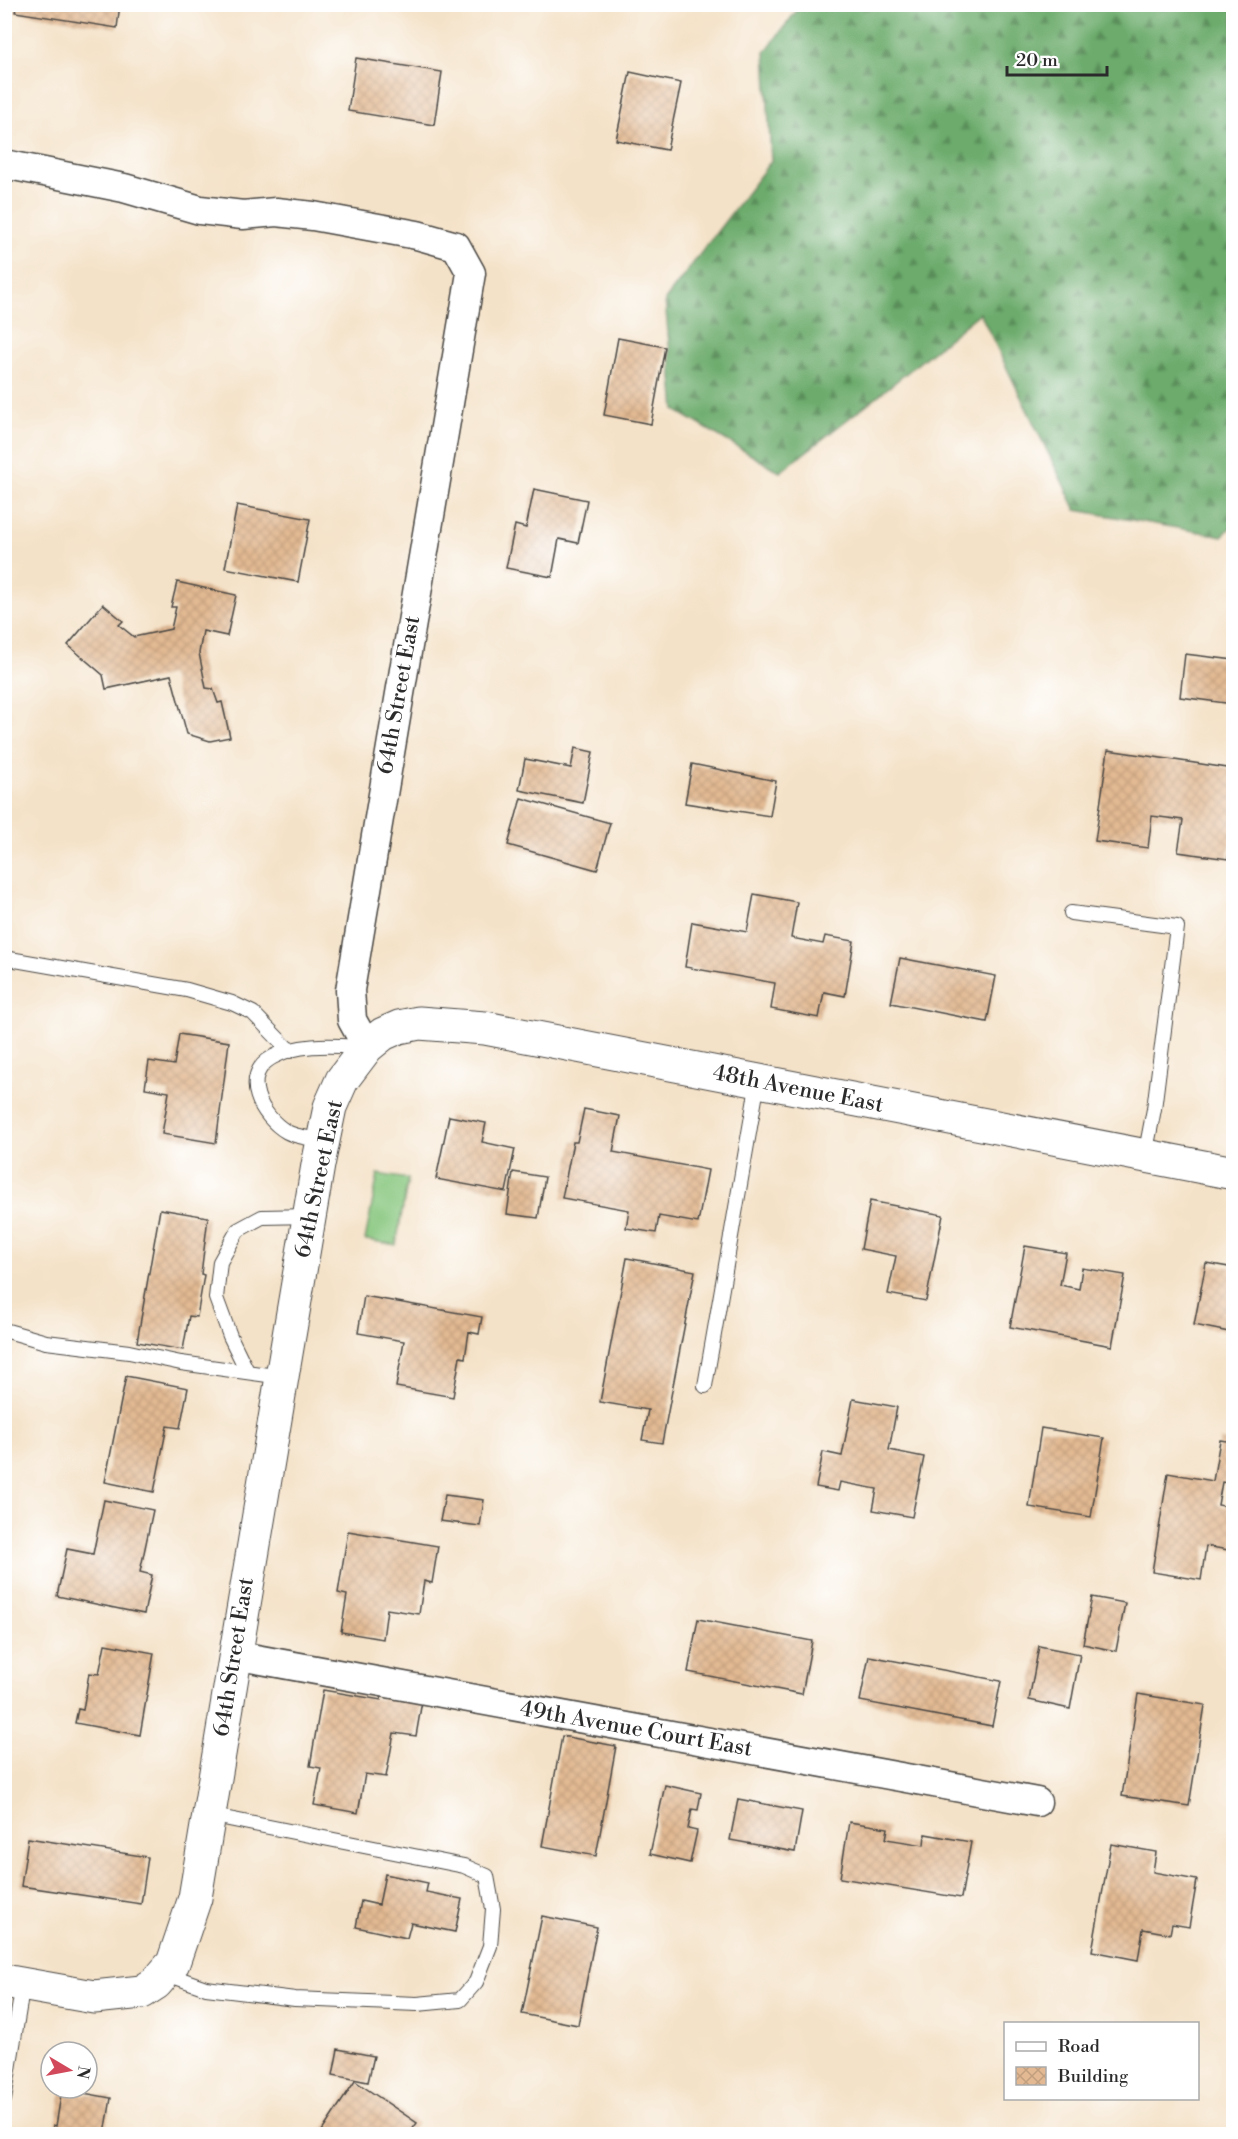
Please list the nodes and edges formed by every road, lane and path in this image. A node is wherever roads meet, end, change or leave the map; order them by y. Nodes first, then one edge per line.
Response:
1 (4, 164) edge
2 (1071, 913) dead end
3 (4, 958) edge
4 (367, 1047) junction
5 (290, 1051) junction
6 (758, 1082) junction
7 (323, 1141) junction
8 (1145, 1156) junction
9 (1233, 1173) edge
10 (310, 1216) junction
11 (4, 1330) edge
12 (247, 1371) junction
13 (282, 1377) junction
14 (705, 1386) dead end
15 (234, 1655) junction
16 (1037, 1802) dead end
17 (209, 1815) junction
18 (160, 1978) junction
19 (14, 1983) edge
20 (4, 2100) edge

1 - 4 street, 64th Street East
2 - 8 lane
3 - 5 lane
4 - 5 lane
4 - 6 street, 48th Avenue East
4 - 7 street, 64th Street East
5 - 7 lane
6 - 8 street, 48th Avenue East
6 - 14 lane
7 - 10 street, 64th Street East
8 - 9 street, 48th Avenue East
10 - 12 lane
10 - 13 street, 64th Street East
11 - 12 lane
12 - 13 lane
13 - 15 street, 64th Street East
15 - 16 street, 49th Avenue Court East
15 - 17 street, 64th Street East
17 - 18 street, 64th Street East
17 - 18 lane
18 - 19 street
19 - 20 lane

